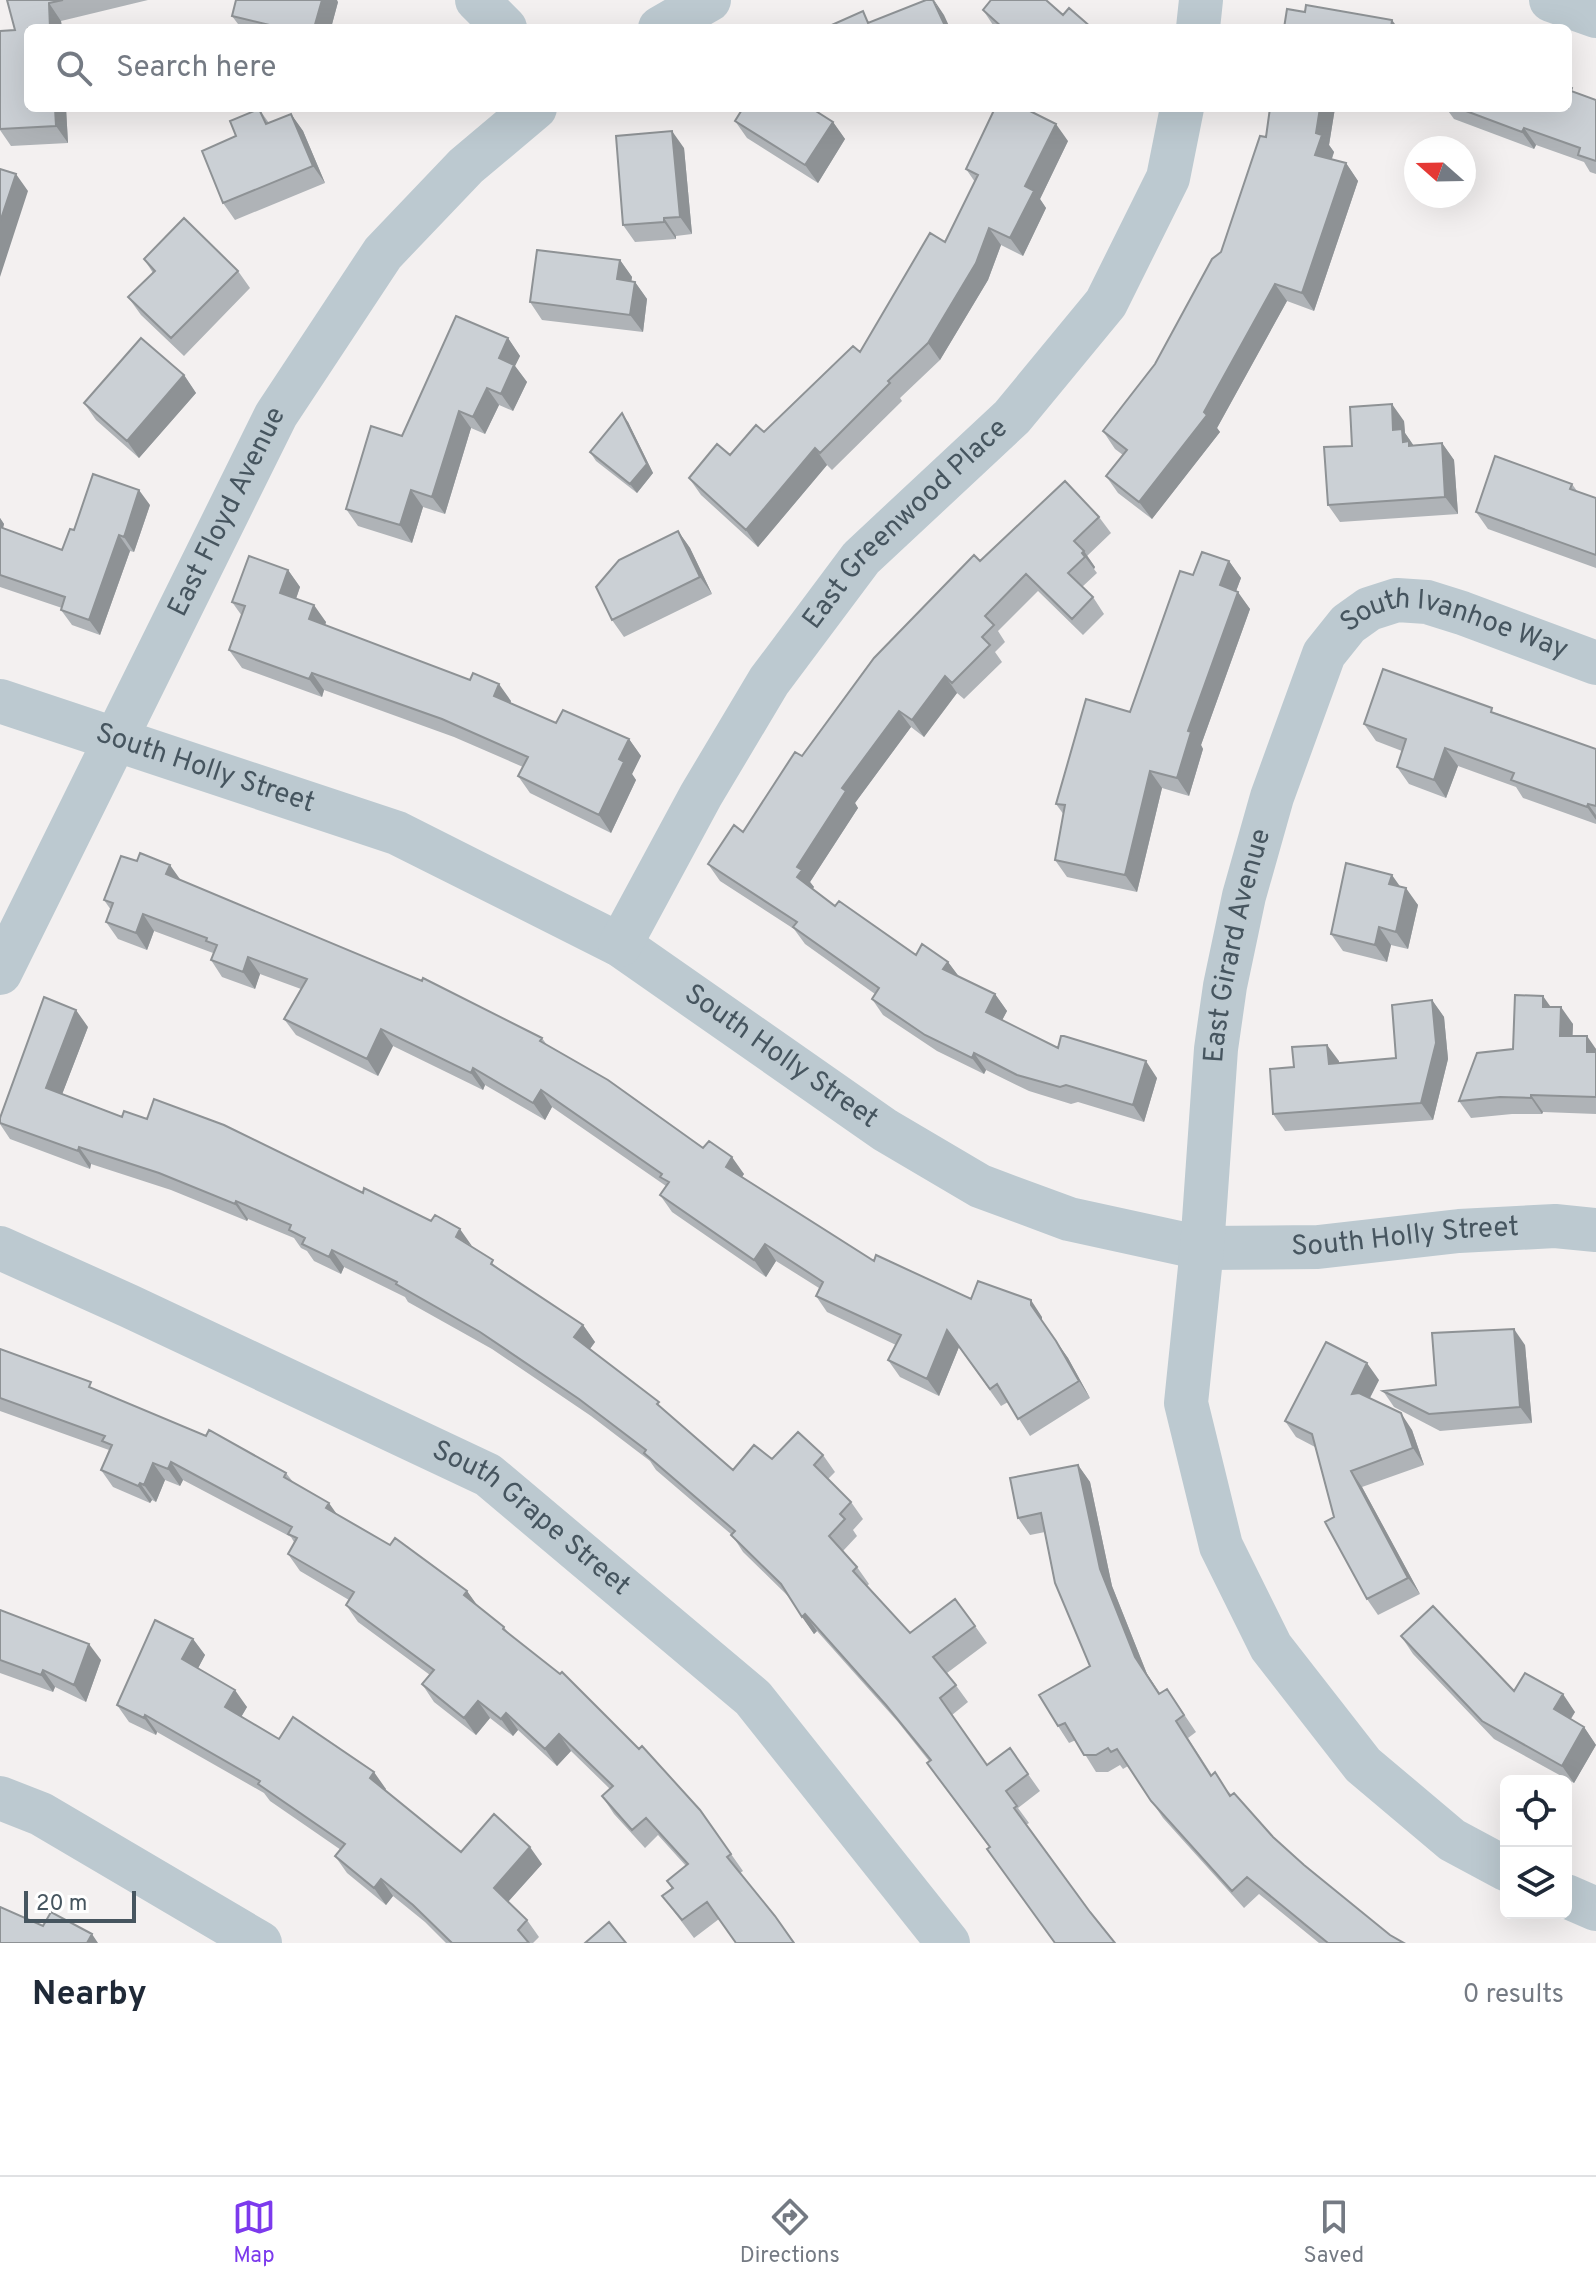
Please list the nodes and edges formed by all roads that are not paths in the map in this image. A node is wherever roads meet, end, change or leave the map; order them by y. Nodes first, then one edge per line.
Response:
1 (477, 0) edge
2 (709, 0) edge
3 (1201, 0) edge
4 (1551, 0) edge
5 (1596, 16) edge
6 (501, 24) edge
7 (667, 24) edge
8 (1198, 24) edge
9 (530, 112) edge
10 (1181, 112) edge
11 (1324, 654) joint
12 (1596, 663) edge
13 (0, 701) edge
14 (117, 739) junction
15 (620, 945) junction
16 (0, 973) edge
17 (1596, 1230) edge
18 (0, 1248) edge
19 (1202, 1248) junction
20 (0, 1798) edge
21 (1500, 1866) edge
22 (1572, 1899) edge
23 (1596, 1909) edge
24 (260, 1943) edge
25 (948, 1943) edge

1 - 6 street
2 - 7 street
3 - 8 street
4 - 5 street
9 - 14 street, East Floyd Avenue
10 - 15 street, East Greenwood Place
11 - 12 street, South Ivanhoe Way
11 - 19 street, East Girard Avenue
13 - 14 street, South Holly Street
14 - 15 street, South Holly Street
14 - 16 street, East Floyd Avenue
15 - 19 street, South Holly Street
17 - 19 street, South Holly Street
18 - 25 street, South Grape Street
19 - 21 street, East Girard Avenue
20 - 24 street
22 - 23 street

